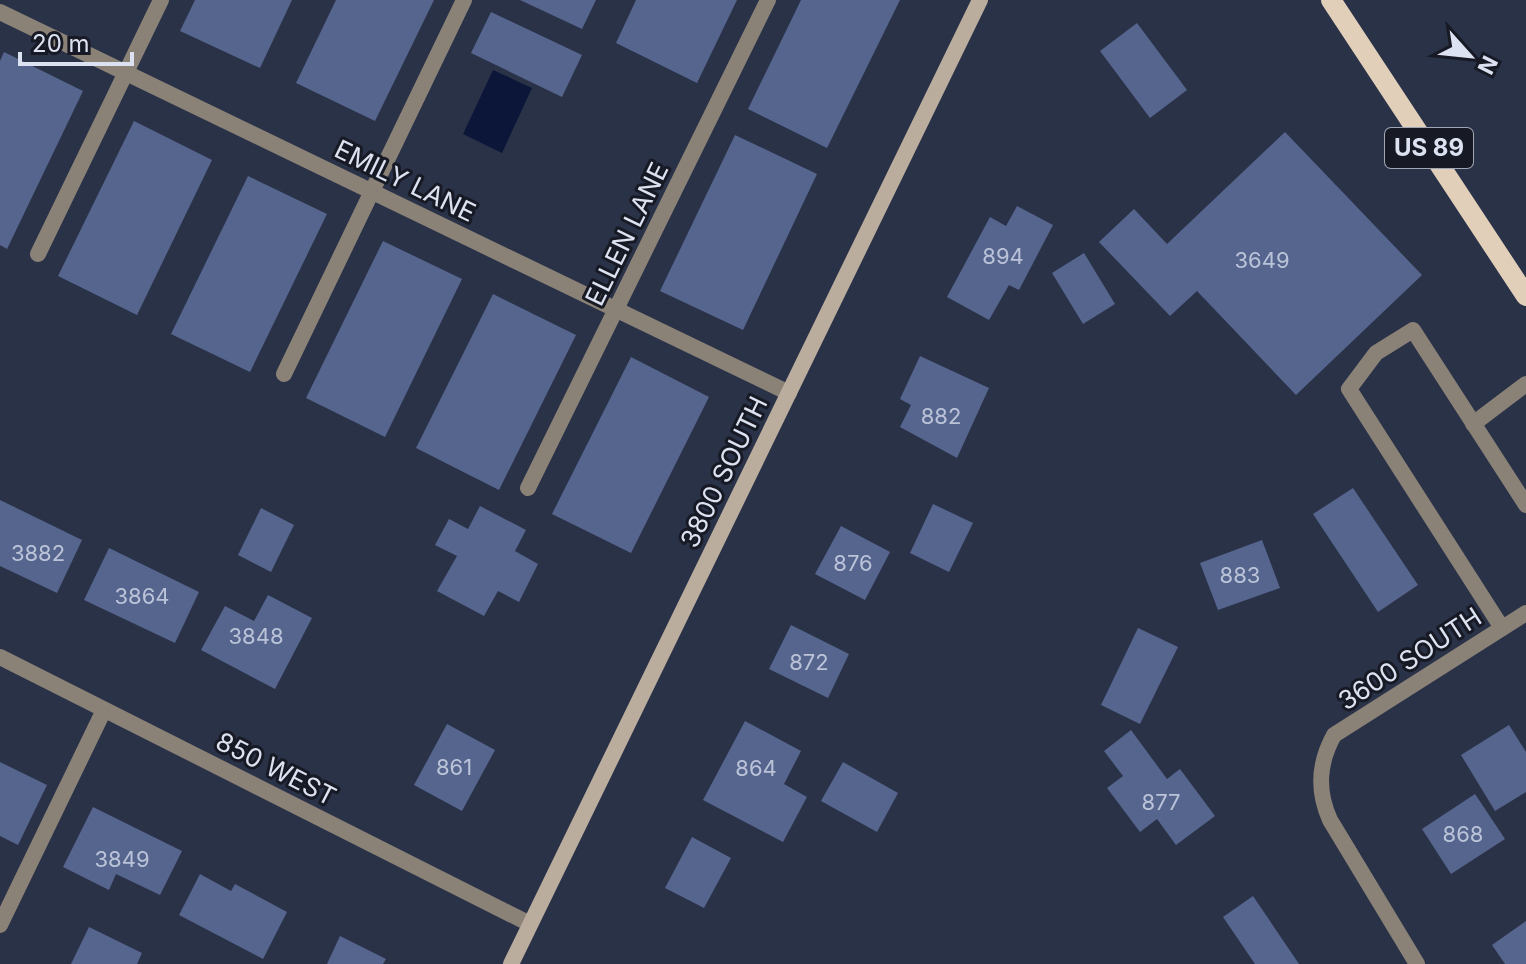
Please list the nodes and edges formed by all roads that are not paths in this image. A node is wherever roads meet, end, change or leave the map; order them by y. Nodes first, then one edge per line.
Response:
1 (161, 0) edge
2 (464, 0) edge
3 (768, 0) edge
4 (980, 0) edge
5 (1331, 0) edge
6 (0, 12) edge
7 (126, 73) junction
8 (371, 192) junction
9 (38, 254) dead end
10 (1526, 296) edge
11 (616, 310) junction
12 (284, 374) dead end
13 (1526, 384) edge
14 (789, 393) junction
15 (1473, 424) junction
16 (528, 488) dead end
17 (1526, 505) edge
18 (1526, 613) edge
19 (1502, 628) junction
20 (0, 657) edge
21 (104, 710) junction
22 (530, 924) junction
23 (0, 925) edge
24 (511, 964) edge
25 (1417, 964) edge

1 - 7 street
2 - 8 street
3 - 11 street, ELLEN LANE
4 - 14 street, 3800 SOUTH
5 - 10 main road, US 89
6 - 7 street, EMILY LANE
7 - 8 street, EMILY LANE
7 - 9 street
8 - 11 street, EMILY LANE
8 - 12 street
11 - 14 street, EMILY LANE
11 - 16 street, ELLEN LANE
13 - 15 street
14 - 22 street, 3800 SOUTH
15 - 17 street
15 - 19 street
18 - 19 street, 3600 SOUTH
19 - 25 street, 3600 SOUTH
20 - 21 street, 850 WEST
21 - 22 street, 850 WEST
21 - 23 street
22 - 24 street, 3800 SOUTH

